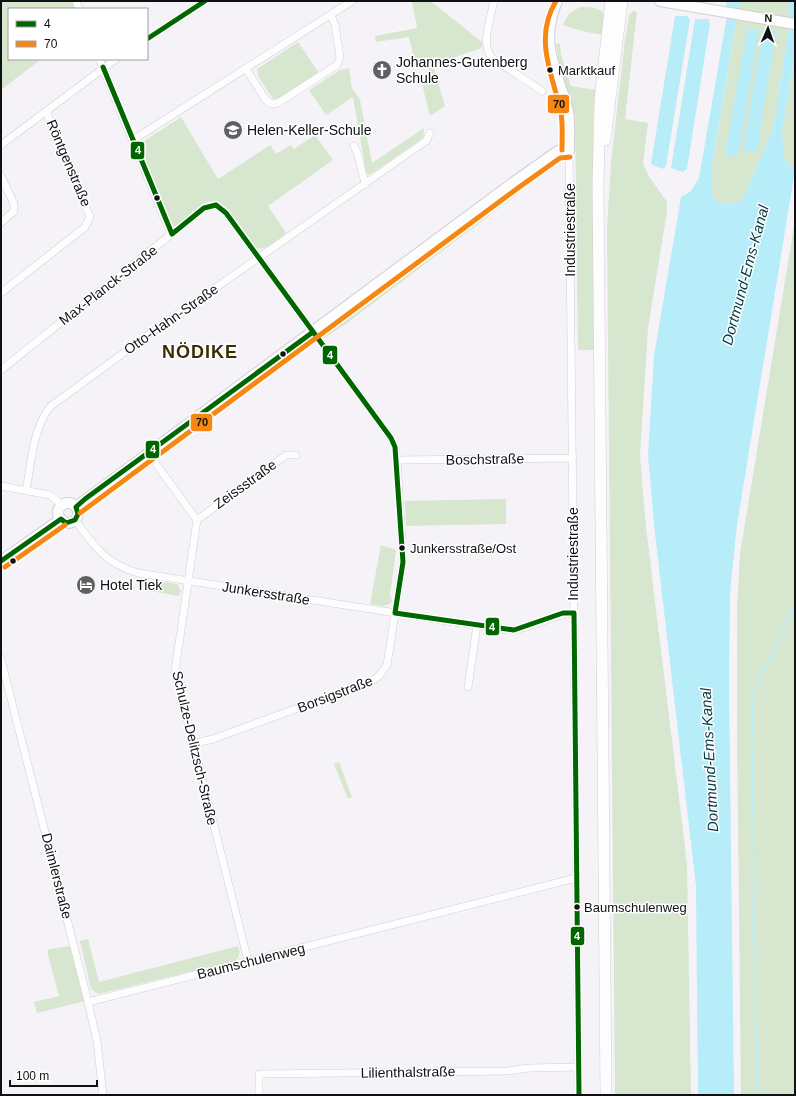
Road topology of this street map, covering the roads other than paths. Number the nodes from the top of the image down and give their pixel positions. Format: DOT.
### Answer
graph roads {
  1 [pos="205,1"];
  2 [pos="352,1"];
  3 [pos="494,1"];
  4 [pos="611,1"];
  5 [pos="622,1"];
  6 [pos="660,1"];
  7 [pos="558,3"];
  8 [pos="331,15"];
  9 [pos="791,20"];
  10 [pos="148,38"];
  11 [pos="99,60"];
  12 [pos="115,60"];
  13 [pos="103,68"];
  14 [pos="246,69"];
  15 [pos="542,91"];
  16 [pos="46,111"];
  17 [pos="430,133"];
  18 [pos="133,140"];
  19 [pos="1,145"];
  20 [pos="354,146"];
  21 [pos="569,150"];
  22 [pos="1,176"];
  23 [pos="366,184"];
  24 [pos="216,205"];
  25 [pos="598,212"];
  26 [pos="1,223"];
  27 [pos="172,234"];
  28 [pos="258,258"];
  29 [pos="1,293"];
  30 [pos="313,332"];
  31 [pos="1,370"];
  32 [pos="148,453"];
  33 [pos="296,455"];
  34 [pos="573,458"];
  35 [pos="397,460"];
  36 [pos="1,486"];
  37 [pos="26,491"];
  38 [pos="63,506"];
  39 [pos="76,507"];
  40 [pos="61,519"];
  41 [pos="75,520"];
  42 [pos="197,520"];
  43 [pos="1,562"];
  44 [pos="187,581"];
  45 [pos="574,613"];
  46 [pos="395,614"];
  47 [pos="477,625"];
  48 [pos="1,659"];
  49 [pos="468,687"];
  50 [pos="192,744"];
  51 [pos="576,878"];
  52 [pos="248,961"];
  53 [pos="88,1002"];
  54 [pos="578,1067"];
  55 [pos="103,1095"];
  56 [pos="259,1095"];
  57 [pos="579,1095"];
  58 [pos="606,1095"];
  1 -- 10 [label="street"];
  2 -- 8 [label="street"];
  3 -- 15 [label="street"];
  4 -- 25 [label="main road"];
  5 -- 25 [label="main road"];
  6 -- 9 [label="street"];
  7 -- 21 [label="street, Industriestraße"];
  8 -- 14 [label="street"];
  8 -- 14 [label="street"];
  11 -- 13 [label="street"];
  12 -- 13 [label="street"];
  13 -- 16 [label="street"];
  13 -- 18 [label="street"];
  14 -- 18 [label="street"];
  16 -- 19 [label="street"];
  16 -- 29 [label="street, Röntgenstraße"];
  17 -- 23 [label="street, Otto-Hahn-Straße"];
  18 -- 27 [label="street"];
  20 -- 23 [label="street"];
  21 -- 30 [label="street"];
  21 -- 34 [label="street, Industriestraße"];
  22 -- 26 [label="street"];
  23 -- 28 [label="street, Otto-Hahn-Straße"];
  24 -- 27 [label="street, Max-Planck-Straße"];
  24 -- 28 [label="street, Borsigstraße"];
  25 -- 58 [label="main road"];
  27 -- 31 [label="street, Max-Planck-Straße"];
  28 -- 30 [label="street, Borsigstraße"];
  28 -- 37 [label="street, Otto-Hahn-Straße"];
  30 -- 32 [label="street"];
  30 -- 35 [label="street, Borsigstraße"];
  32 -- 39 [label="street"];
  32 -- 42 [label="street"];
  33 -- 42 [label="street, Zeissstraße"];
  34 -- 35 [label="street, Boschstraße"];
  34 -- 45 [label="street, Industriestraße"];
  35 -- 46 [label="street, Borsigstraße"];
  36 -- 37 [label="street"];
  37 -- 38 [label="street"];
  38 -- 39 [label="street"];
  38 -- 40 [label="street"];
  39 -- 41 [label="street"];
  40 -- 41 [label="street"];
  40 -- 43 [label="street"];
  41 -- 44 [label="street, Junkersstraße"];
  42 -- 44 [label="street, Schulze-Delitzsch-Straße"];
  44 -- 46 [label="street, Junkersstraße"];
  44 -- 50 [label="street, Schulze-Delitzsch-Straße"];
  45 -- 47 [label="street, Junkersstraße"];
  45 -- 51 [label="street, Industriestraße"];
  46 -- 47 [label="street, Junkersstraße"];
  46 -- 50 [label="street, Borsigstraße"];
  47 -- 49 [label="street"];
  48 -- 53 [label="street, Daimlerstraße"];
  50 -- 52 [label="street, Schulze-Delitzsch-Straße"];
  51 -- 52 [label="street, Baumschulenweg"];
  51 -- 54 [label="street, Industriestraße"];
  52 -- 53 [label="street, Baumschulenweg"];
  53 -- 55 [label="street, Daimlerstraße"];
  54 -- 56 [label="street, Lilienthalstraße"];
  54 -- 57 [label="street, Industriestraße"];
}
